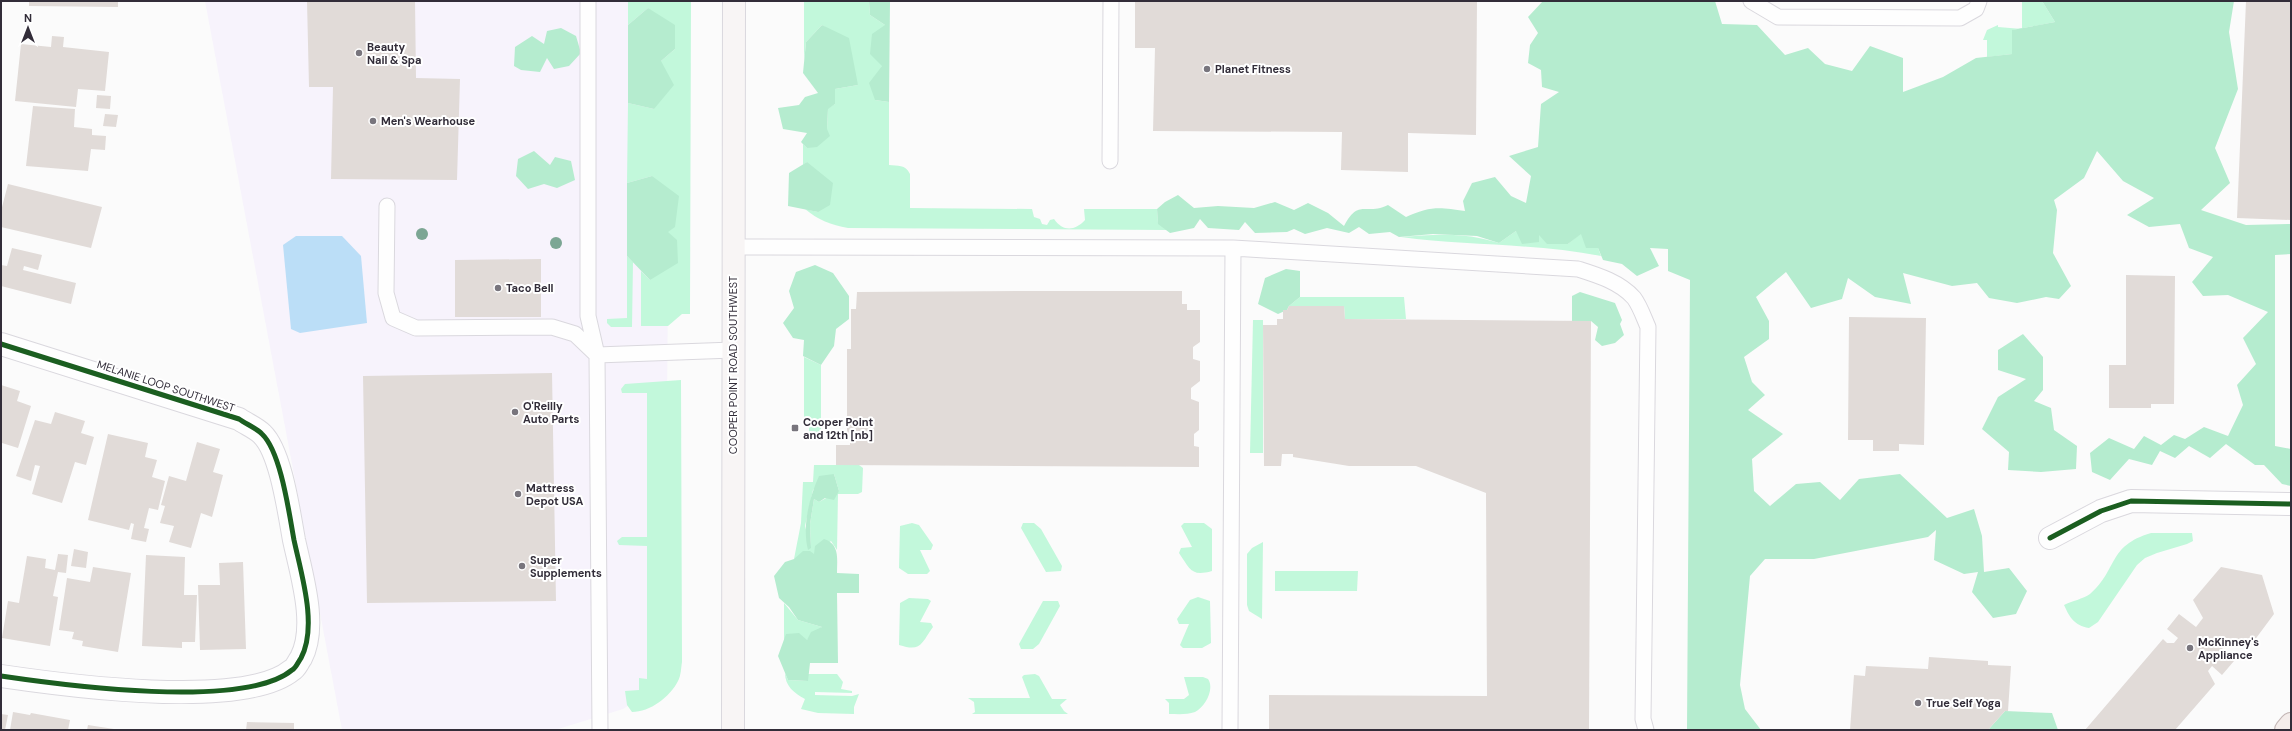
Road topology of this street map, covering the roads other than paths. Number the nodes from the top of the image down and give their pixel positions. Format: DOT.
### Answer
graph roads {
  1 [pos="588,1"];
  2 [pos="734,1"];
  3 [pos="1111,1"];
  4 [pos="1751,1"];
  5 [pos="1979,1"];
  6 [pos="1110,161"];
  7 [pos="387,206"];
  8 [pos="733,247"];
  9 [pos="1233,248"];
  10 [pos="1,344"];
  11 [pos="732,350"];
  12 [pos="598,354"];
  13 [pos="2291,504"];
  14 [pos="2050,538"];
  15 [pos="1,676"];
  16 [pos="2291,724"];
  17 [pos="600,730"];
  18 [pos="733,730"];
  19 [pos="1230,730"];
  20 [pos="1646,730"];
  21 [pos="2286,730"];
  1 -- 12 [label="lane"];
  2 -- 8 [label="main road, COOPER POINT ROAD SOUTHWEST"];
  3 -- 6 [label="lane"];
  4 -- 5 [label="lane"];
  7 -- 12 [label="lane"];
  8 -- 9 [label="lane"];
  8 -- 11 [label="main road, COOPER POINT ROAD SOUTHWEST"];
  9 -- 19 [label="lane"];
  9 -- 20 [label="lane"];
  10 -- 15 [label="street, MELANIE LOOP SOUTHWEST"];
  11 -- 12 [label="lane"];
  11 -- 18 [label="main road, COOPER POINT ROAD SOUTHWEST"];
  12 -- 17 [label="lane"];
  13 -- 14 [label="street"];
  16 -- 21 [label="main road"];
}
